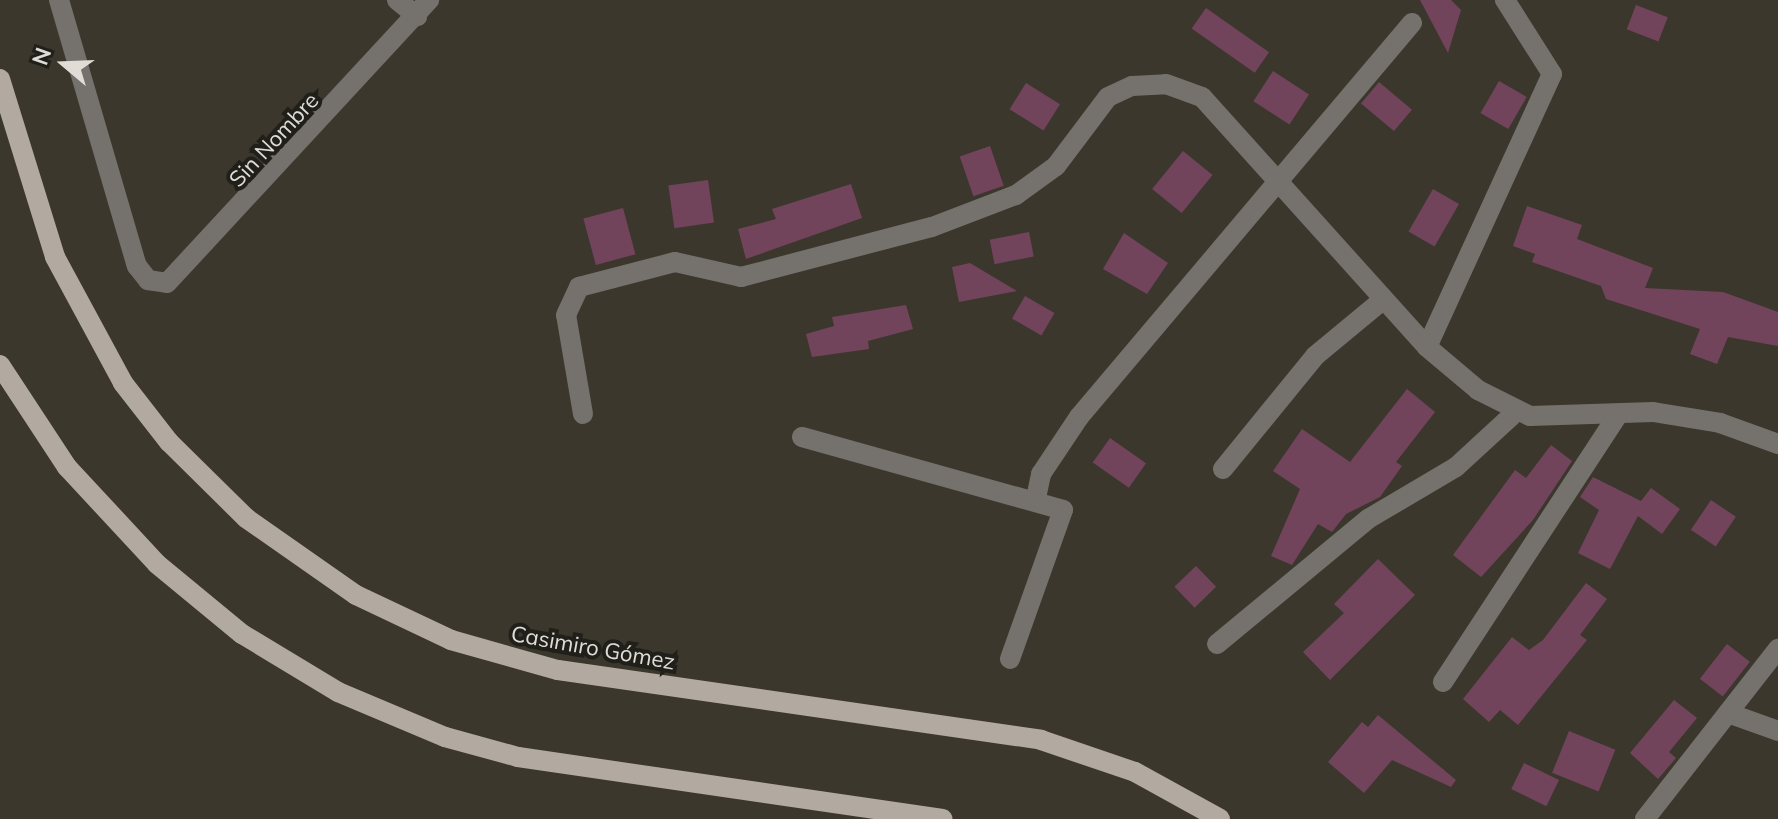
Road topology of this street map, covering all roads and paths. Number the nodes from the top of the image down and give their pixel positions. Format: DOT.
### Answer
graph roads {
  1 [pos="397,0"];
  2 [pos="1505,0"];
  3 [pos="63,3"];
  4 [pos="423,8"];
  5 [pos="1412,23"];
  6 [pos="0,79"];
  7 [pos="1282,182"];
  8 [pos="1384,299"];
  9 [pos="1427,347"];
  10 [pos="0,365"];
  11 [pos="1518,410"];
  12 [pos="583,414"];
  13 [pos="1617,416"];
  14 [pos="802,437"];
  15 [pos="1778,444"];
  16 [pos="1223,469"];
  17 [pos="1036,498"];
  18 [pos="1217,644"];
  19 [pos="1778,649"];
  20 [pos="1010,659"];
  21 [pos="1443,682"];
  22 [pos="1728,713"];
  23 [pos="1778,731"];
  24 [pos="942,819"];
  25 [pos="1220,819"];
  26 [pos="1645,819"];
  1 -- 4 [label="street, Sin Nombre"];
  2 -- 9 [label="street"];
  3 -- 4 [label="street, Sin Nombre"];
  5 -- 7 [label="street"];
  6 -- 25 [label="main road, Casimiro Gómez"];
  7 -- 8 [label="street"];
  7 -- 12 [label="street"];
  7 -- 17 [label="street"];
  8 -- 9 [label="street"];
  8 -- 16 [label="street"];
  9 -- 11 [label="street"];
  10 -- 24 [label="main road"];
  11 -- 13 [label="street"];
  11 -- 18 [label="street"];
  13 -- 15 [label="street"];
  13 -- 21 [label="street"];
  14 -- 17 [label="street"];
  17 -- 20 [label="street"];
  19 -- 22 [label="street"];
  22 -- 23 [label="street"];
  22 -- 26 [label="street"];
}
